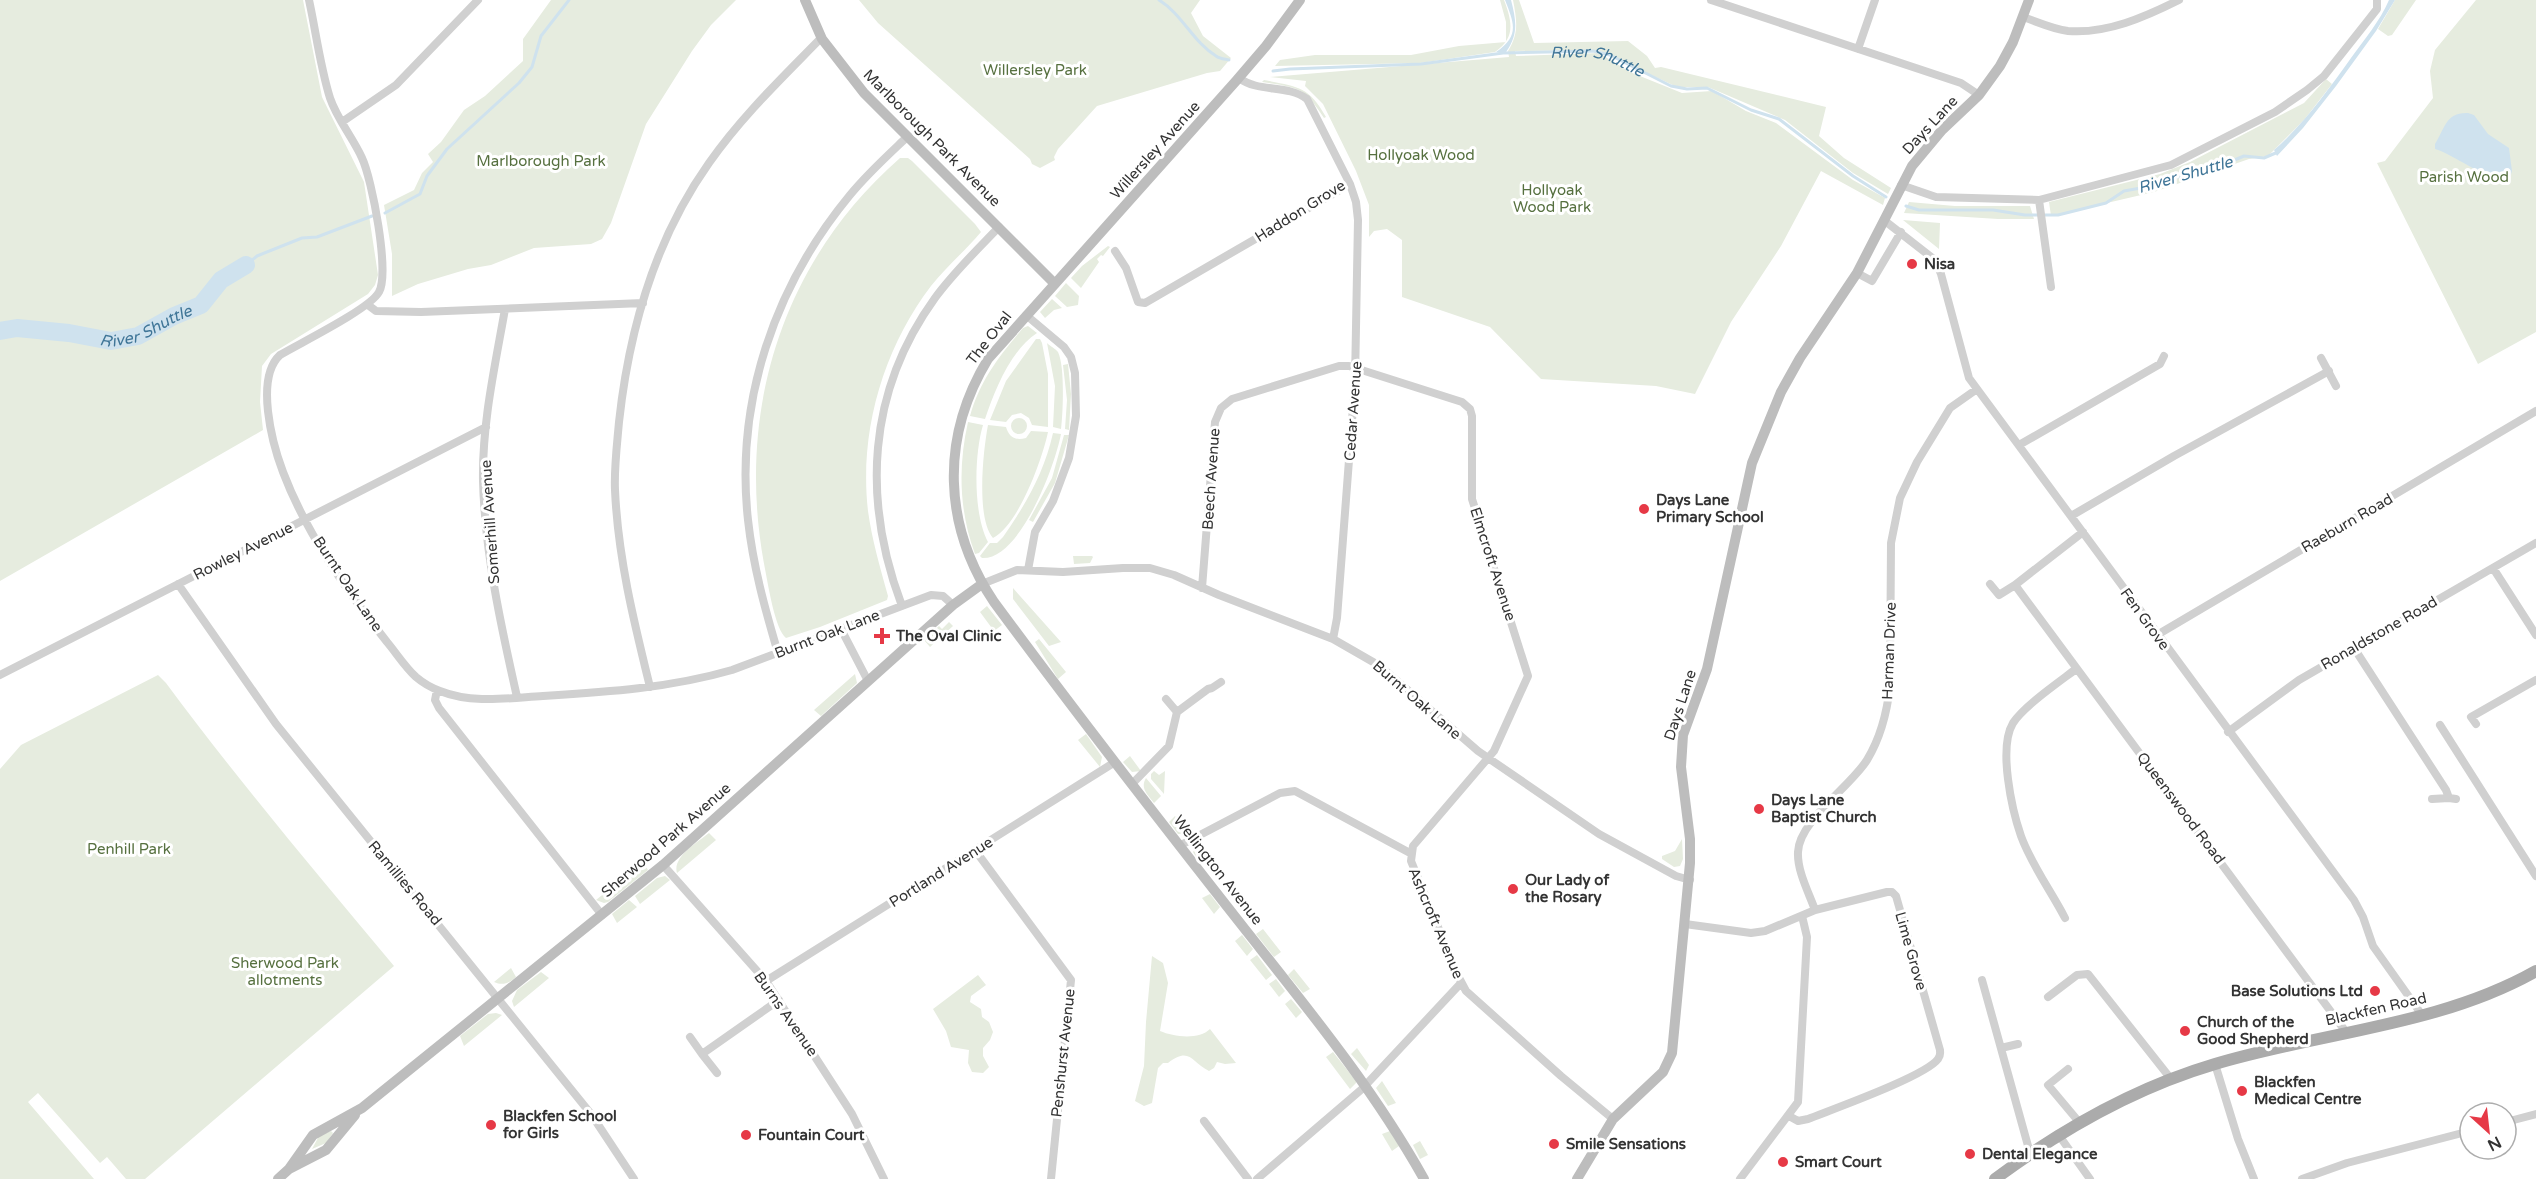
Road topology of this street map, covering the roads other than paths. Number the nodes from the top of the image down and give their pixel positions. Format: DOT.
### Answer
graph roads {
  1 [pos="309,0"];
  2 [pos="478,0"];
  3 [pos="805,0"];
  4 [pos="1300,0"];
  5 [pos="1875,0"];
  6 [pos="2029,0"];
  7 [pos="2179,0"];
  8 [pos="2377,0"];
  9 [pos="1715,1"];
  10 [pos="2023,17"];
  11 [pos="821,38"];
  12 [pos="1858,49"];
  13 [pos="1239,78"];
  14 [pos="1979,95"];
  15 [pos="342,122"];
  16 [pos="907,137"];
  17 [pos="1350,184"];
  18 [pos="1902,185"];
  19 [pos="2039,200"];
  20 [pos="1885,221"];
  21 [pos="999,227"];
  22 [pos="1901,232"];
  23 [pos="1115,251"];
  24 [pos="1857,273"];
  25 [pos="1055,284"];
  26 [pos="2051,287"];
  27 [pos="642,303"];
  28 [pos="368,304"];
  29 [pos="505,309"];
  30 [pos="1026,315"];
  31 [pos="2164,357"];
  32 [pos="2321,358"];
  33 [pos="1356,369"];
  34 [pos="2329,371"];
  35 [pos="2336,386"];
  36 [pos="1977,389"];
  37 [pos="2536,411"];
  38 [pos="486,426"];
  39 [pos="2019,445"];
  40 [pos="2071,516"];
  41 [pos="305,519"];
  42 [pos="2083,532"];
  43 [pos="2536,543"];
  44 [pos="2493,568"];
  45 [pos="1028,570"];
  46 [pos="178,584"];
  47 [pos="982,584"];
  48 [pos="1990,584"];
  49 [pos="2015,585"];
  50 [pos="1202,588"];
  51 [pos="953,605"];
  52 [pos="902,606"];
  53 [pos="841,629"];
  54 [pos="2157,635"];
  55 [pos="2536,635"];
  56 [pos="1333,639"];
  57 [pos="2354,648"];
  58 [pos="778,653"];
  59 [pos="2076,669"];
  60 [pos="0,675"];
  61 [pos="2536,680"];
  62 [pos="868,681"];
  63 [pos="1221,682"];
  64 [pos="650,687"];
  65 [pos="437,690"];
  66 [pos="517,697"];
  67 [pos="1166,699"];
  68 [pos="1177,712"];
  69 [pos="2476,724"];
  70 [pos="2440,725"];
  71 [pos="2229,732"];
  72 [pos="1488,758"];
  73 [pos="1115,762"];
  74 [pos="1132,784"];
  75 [pos="2432,799"];
  76 [pos="1179,846"];
  77 [pos="975,850"];
  78 [pos="1410,853"];
  79 [pos="663,865"];
  80 [pos="2536,876"];
  81 [pos="1690,880"];
  82 [pos="1815,910"];
  83 [pos="602,915"];
  84 [pos="1802,916"];
  85 [pos="2065,918"];
  86 [pos="1684,924"];
  87 [pos="2536,971"];
  88 [pos="1982,980"];
  89 [pos="766,981"];
  90 [pos="1461,983"];
  91 [pos="2048,997"];
  92 [pos="499,999"];
  93 [pos="779,1000"];
  94 [pos="2422,1015"];
  95 [pos="2346,1032"];
  96 [pos="690,1037"];
  97 [pos="2018,1044"];
  98 [pos="2001,1048"];
  99 [pos="702,1054"];
  100 [pos="2215,1064"];
  101 [pos="2068,1069"];
  102 [pos="717,1073"];
  103 [pos="2170,1079"];
  104 [pos="1366,1084"];
  105 [pos="362,1108"];
  106 [pos="2536,1114"];
  107 [pos="1789,1116"];
  108 [pos="1613,1119"];
  109 [pos="2518,1119"];
  110 [pos="1204,1121"];
  111 [pos="2079,1122"];
  112 [pos="2058,1134"];
  113 [pos="2458,1134"];
  114 [pos="2030,1153"];
  115 [pos="289,1169"];
  116 [pos="278,1179"];
  117 [pos="634,1179"];
  118 [pos="884,1179"];
  119 [pos="1051,1179"];
  120 [pos="1248,1179"];
  121 [pos="1257,1179"];
  122 [pos="1424,1179"];
  123 [pos="1577,1179"];
  124 [pos="1740,1179"];
  125 [pos="1995,1179"];
  126 [pos="2090,1179"];
  127 [pos="2254,1179"];
  128 [pos="2302,1179"];
  1 -- 15 [label="street"];
  2 -- 15 [label="street"];
  3 -- 11 [label="street, Marlborough Park Avenue"];
  4 -- 13 [label="street, Willersley Avenue"];
  5 -- 12 [label="street"];
  6 -- 10 [label="street, Days Lane"];
  7 -- 10 [label="street"];
  8 -- 19 [label="street"];
  9 -- 12 [label="street"];
  10 -- 14 [label="street, Days Lane"];
  11 -- 16 [label="street, Marlborough Park Avenue"];
  11 -- 27 [label="street"];
  12 -- 14 [label="street"];
  13 -- 17 [label="street, Haddon Grove"];
  13 -- 25 [label="street, Willersley Avenue"];
  14 -- 18 [label="street, Days Lane"];
  15 -- 28 [label="street"];
  16 -- 21 [label="street, Marlborough Park Avenue"];
  16 -- 58 [label="street"];
  17 -- 23 [label="street, Haddon Grove"];
  17 -- 33 [label="street, Cedar Avenue"];
  18 -- 19 [label="street"];
  18 -- 20 [label="street, Days Lane"];
  19 -- 26 [label="street"];
  20 -- 22 [label="street, Fen Grove"];
  20 -- 24 [label="street, Days Lane"];
  21 -- 25 [label="street, Marlborough Park Avenue"];
  21 -- 52 [label="street"];
  22 -- 24 [label="street"];
  22 -- 36 [label="street, Fen Grove"];
  24 -- 81 [label="street, Days Lane"];
  25 -- 30 [label="street, Willersley Avenue"];
  27 -- 29 [label="street"];
  27 -- 64 [label="street"];
  28 -- 29 [label="street"];
  28 -- 41 [label="street, Burnt Oak Lane"];
  29 -- 38 [label="street, Somerhill Avenue"];
  30 -- 45 [label="street, The Oval"];
  30 -- 47 [label="street, The Oval"];
  31 -- 39 [label="street"];
  32 -- 34 [label="street"];
  33 -- 50 [label="street, Beech Avenue"];
  33 -- 56 [label="street, Cedar Avenue"];
  33 -- 72 [label="street, Elmcroft Avenue"];
  34 -- 35 [label="street"];
  34 -- 40 [label="street"];
  36 -- 39 [label="street, Fen Grove"];
  36 -- 82 [label="street, Harman Drive"];
  37 -- 54 [label="street, Raeburn Road"];
  38 -- 41 [label="street, Rowley Avenue"];
  38 -- 66 [label="street, Somerhill Avenue"];
  39 -- 40 [label="street, Fen Grove"];
  40 -- 42 [label="street, Fen Grove"];
  41 -- 46 [label="street, Rowley Avenue"];
  41 -- 65 [label="street, Burnt Oak Lane"];
  42 -- 49 [label="street"];
  42 -- 54 [label="street, Fen Grove"];
  43 -- 44 [label="street, Ronaldstone Road"];
  44 -- 55 [label="street"];
  44 -- 57 [label="street, Ronaldstone Road"];
  45 -- 47 [label="street, Burnt Oak Lane"];
  45 -- 50 [label="street, Burnt Oak Lane"];
  46 -- 60 [label="street, Rowley Avenue"];
  46 -- 92 [label="street, Ramillies Road"];
  47 -- 51 [label="street, Sherwood Park Avenue"];
  47 -- 73 [label="street, Wellington Avenue"];
  48 -- 49 [label="street"];
  49 -- 59 [label="street, Queenswood Road"];
  50 -- 56 [label="street, Burnt Oak Lane"];
  51 -- 52 [label="street, Burnt Oak Lane"];
  51 -- 62 [label="street, Sherwood Park Avenue"];
  52 -- 53 [label="street, Burnt Oak Lane"];
  53 -- 58 [label="street, Burnt Oak Lane"];
  53 -- 62 [label="street"];
  54 -- 71 [label="street, Fen Grove"];
  56 -- 72 [label="street, Burnt Oak Lane"];
  57 -- 71 [label="street, Ronaldstone Road"];
  57 -- 75 [label="street"];
  58 -- 64 [label="street, Burnt Oak Lane"];
  59 -- 85 [label="street"];
  59 -- 95 [label="street, Queenswood Road"];
  61 -- 69 [label="street"];
  62 -- 79 [label="street, Sherwood Park Avenue"];
  63 -- 68 [label="street"];
  64 -- 66 [label="street, Burnt Oak Lane"];
  65 -- 66 [label="street, Burnt Oak Lane"];
  65 -- 83 [label="street"];
  67 -- 68 [label="street"];
  68 -- 74 [label="street"];
  70 -- 80 [label="street"];
  71 -- 94 [label="street, Fen Grove"];
  72 -- 78 [label="street, Ashcroft Avenue"];
  72 -- 81 [label="street, Burnt Oak Lane"];
  73 -- 74 [label="street, Wellington Avenue"];
  73 -- 77 [label="street, Portland Avenue"];
  74 -- 76 [label="street, Wellington Avenue"];
  76 -- 78 [label="street"];
  76 -- 104 [label="street, Wellington Avenue"];
  77 -- 89 [label="street, Portland Avenue"];
  77 -- 119 [label="street, Penshurst Avenue"];
  78 -- 90 [label="street, Ashcroft Avenue"];
  79 -- 83 [label="street, Sherwood Park Avenue"];
  79 -- 89 [label="street, Burns Avenue"];
  81 -- 86 [label="street, Days Lane"];
  82 -- 84 [label="street, Lime Grove"];
  82 -- 107 [label="street, Lime Grove"];
  83 -- 92 [label="street, Sherwood Park Avenue"];
  84 -- 86 [label="street, Lime Grove"];
  84 -- 107 [label="street"];
  86 -- 108 [label="street, Days Lane"];
  87 -- 94 [label="main road, Blackfen Road"];
  88 -- 98 [label="street"];
  89 -- 93 [label="street, Burns Avenue"];
  90 -- 104 [label="street"];
  90 -- 108 [label="street, Ashcroft Avenue"];
  91 -- 103 [label="street"];
  92 -- 105 [label="street, Sherwood Park Avenue"];
  92 -- 117 [label="street, Ramillies Road"];
  93 -- 99 [label="street"];
  93 -- 118 [label="street, Burns Avenue"];
  94 -- 95 [label="main road, Blackfen Road"];
  95 -- 100 [label="main road, Blackfen Road"];
  96 -- 99 [label="street"];
  97 -- 98 [label="street"];
  98 -- 114 [label="street"];
  99 -- 102 [label="street"];
  100 -- 103 [label="main road, Blackfen Road"];
  100 -- 127 [label="street"];
  101 -- 111 [label="street"];
  103 -- 111 [label="main road, Blackfen Road"];
  104 -- 121 [label="street"];
  104 -- 122 [label="street, Wellington Avenue"];
  105 -- 115 [label="street"];
  105 -- 115 [label="street"];
  106 -- 109 [label="street"];
  107 -- 124 [label="street"];
  108 -- 123 [label="street, Days Lane"];
  110 -- 120 [label="street"];
  111 -- 112 [label="main road, Blackfen Road"];
  112 -- 114 [label="main road, Blackfen Road"];
  112 -- 126 [label="street"];
  113 -- 128 [label="street"];
  114 -- 125 [label="main road, Blackfen Road"];
  115 -- 116 [label="street"];
}
